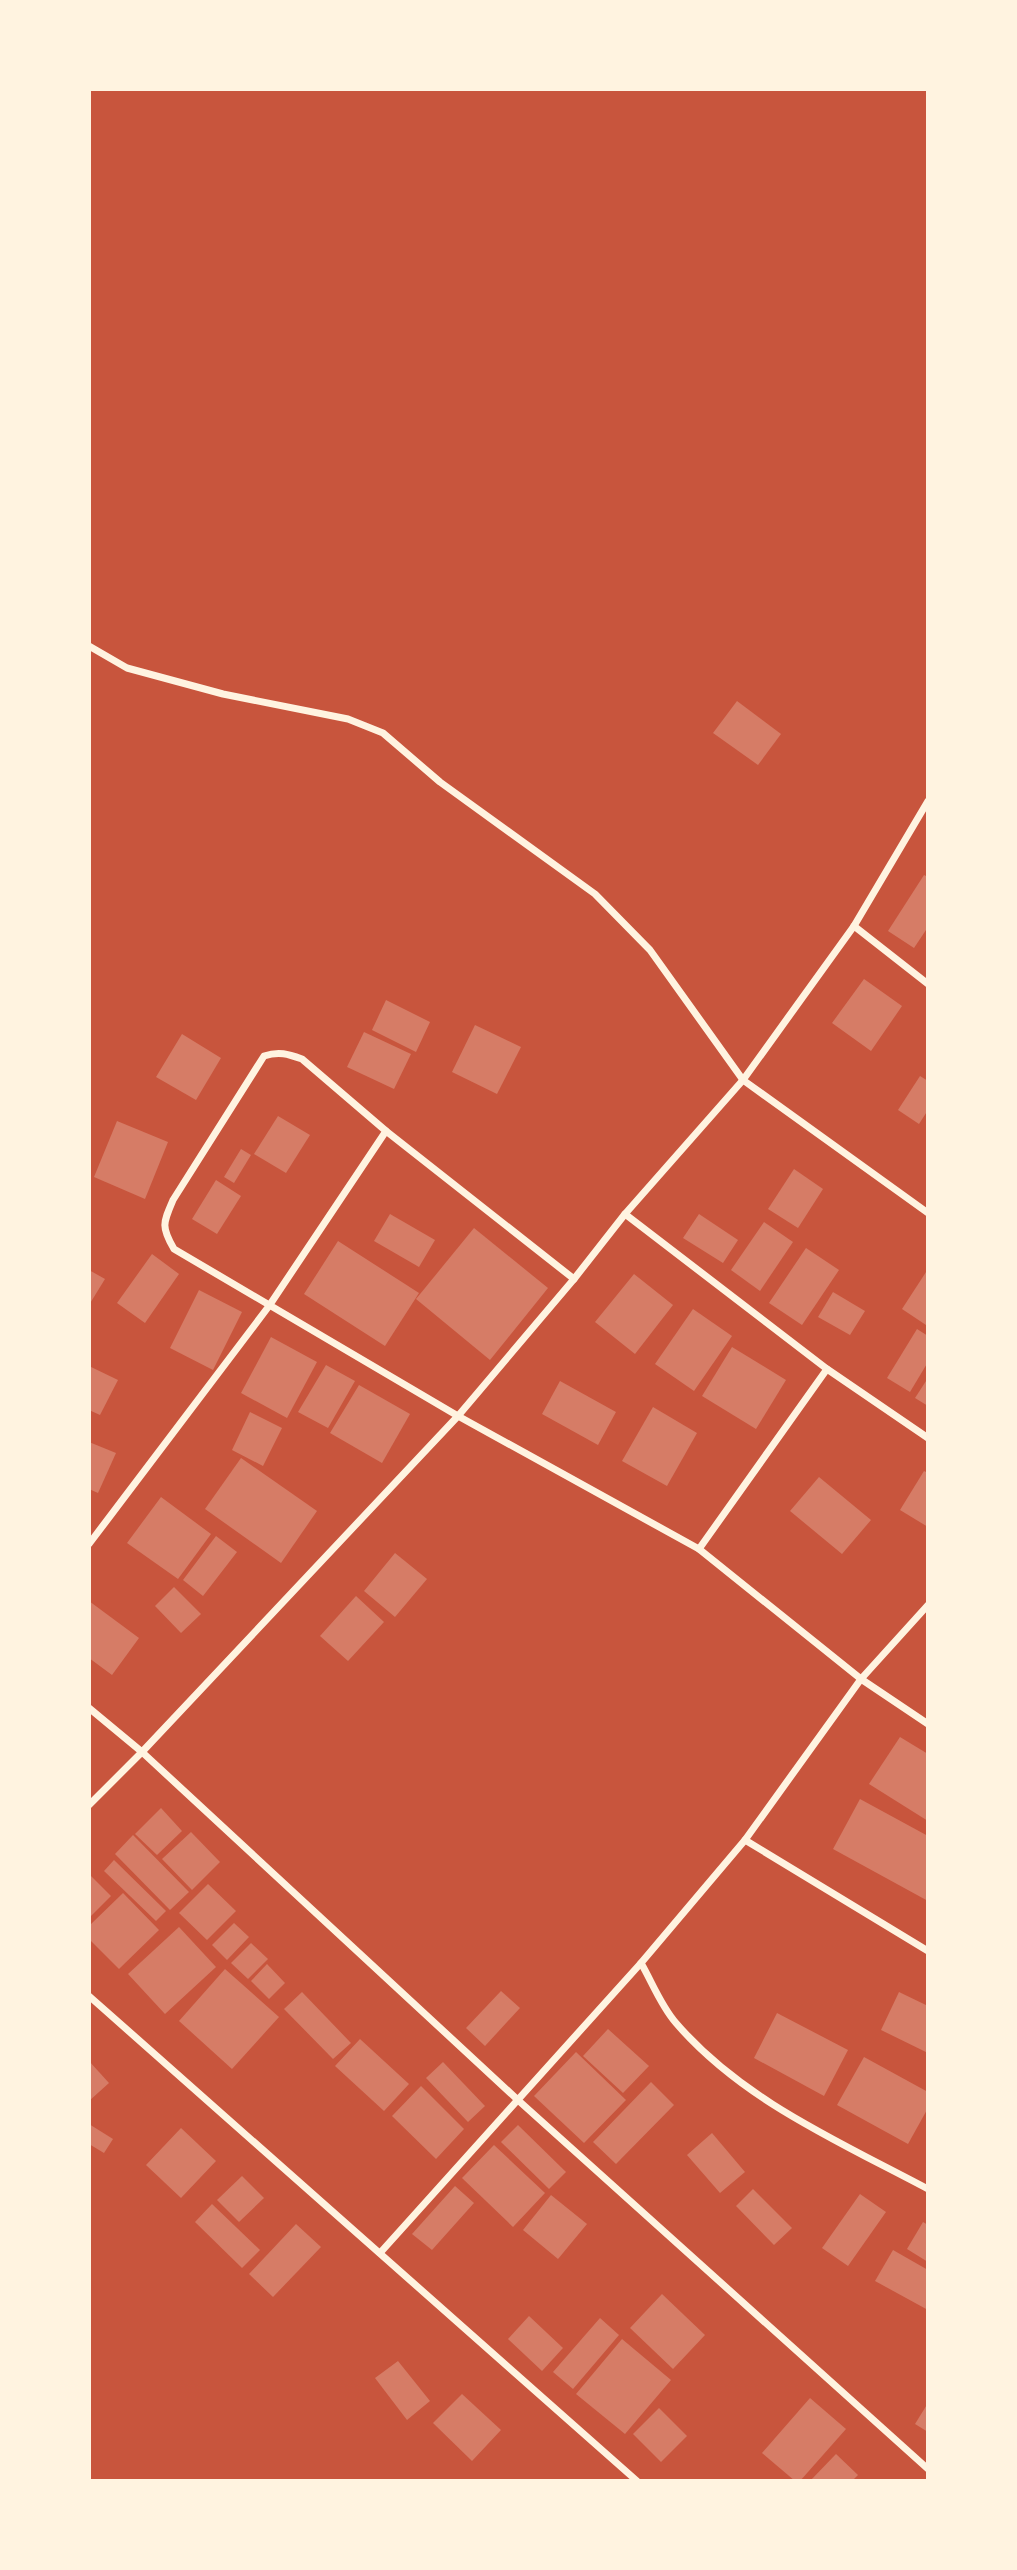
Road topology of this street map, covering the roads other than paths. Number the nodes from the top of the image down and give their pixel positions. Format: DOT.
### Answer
graph roads {
  1 [pos="89,646"];
  2 [pos="928,801"];
  3 [pos="854,926"];
  4 [pos="928,984"];
  5 [pos="743,1080"];
  6 [pos="386,1131"];
  7 [pos="928,1213"];
  8 [pos="625,1214"];
  9 [pos="573,1279"];
  10 [pos="269,1306"];
  11 [pos="827,1369"];
  12 [pos="458,1416"];
  13 [pos="928,1438"];
  14 [pos="89,1544"];
  15 [pos="699,1549"];
  16 [pos="928,1605"];
  17 [pos="861,1679"];
  18 [pos="89,1708"];
  19 [pos="928,1724"];
  20 [pos="142,1752"];
  21 [pos="89,1805"];
  22 [pos="745,1840"];
  23 [pos="928,1951"];
  24 [pos="641,1963"];
  25 [pos="89,1996"];
  26 [pos="519,2101"];
  27 [pos="928,2189"];
  28 [pos="380,2253"];
  29 [pos="928,2469"];
  30 [pos="637,2481"];
  1 -- 5 [label="street"];
  2 -- 3 [label="street"];
  3 -- 4 [label="street"];
  3 -- 5 [label="street"];
  5 -- 7 [label="street"];
  5 -- 8 [label="street"];
  6 -- 9 [label="street"];
  6 -- 10 [label="street"];
  6 -- 10 [label="street"];
  8 -- 9 [label="street"];
  8 -- 11 [label="street"];
  9 -- 12 [label="street"];
  10 -- 12 [label="street"];
  10 -- 14 [label="street"];
  11 -- 13 [label="street"];
  11 -- 15 [label="street"];
  12 -- 15 [label="street"];
  12 -- 20 [label="street"];
  15 -- 17 [label="street"];
  16 -- 17 [label="street"];
  17 -- 19 [label="street"];
  17 -- 22 [label="street"];
  18 -- 20 [label="street"];
  20 -- 21 [label="street"];
  20 -- 26 [label="street"];
  22 -- 23 [label="street"];
  22 -- 24 [label="street"];
  24 -- 26 [label="street"];
  24 -- 27 [label="street"];
  25 -- 28 [label="street"];
  26 -- 28 [label="street"];
  26 -- 29 [label="street"];
  28 -- 30 [label="street"];
}
